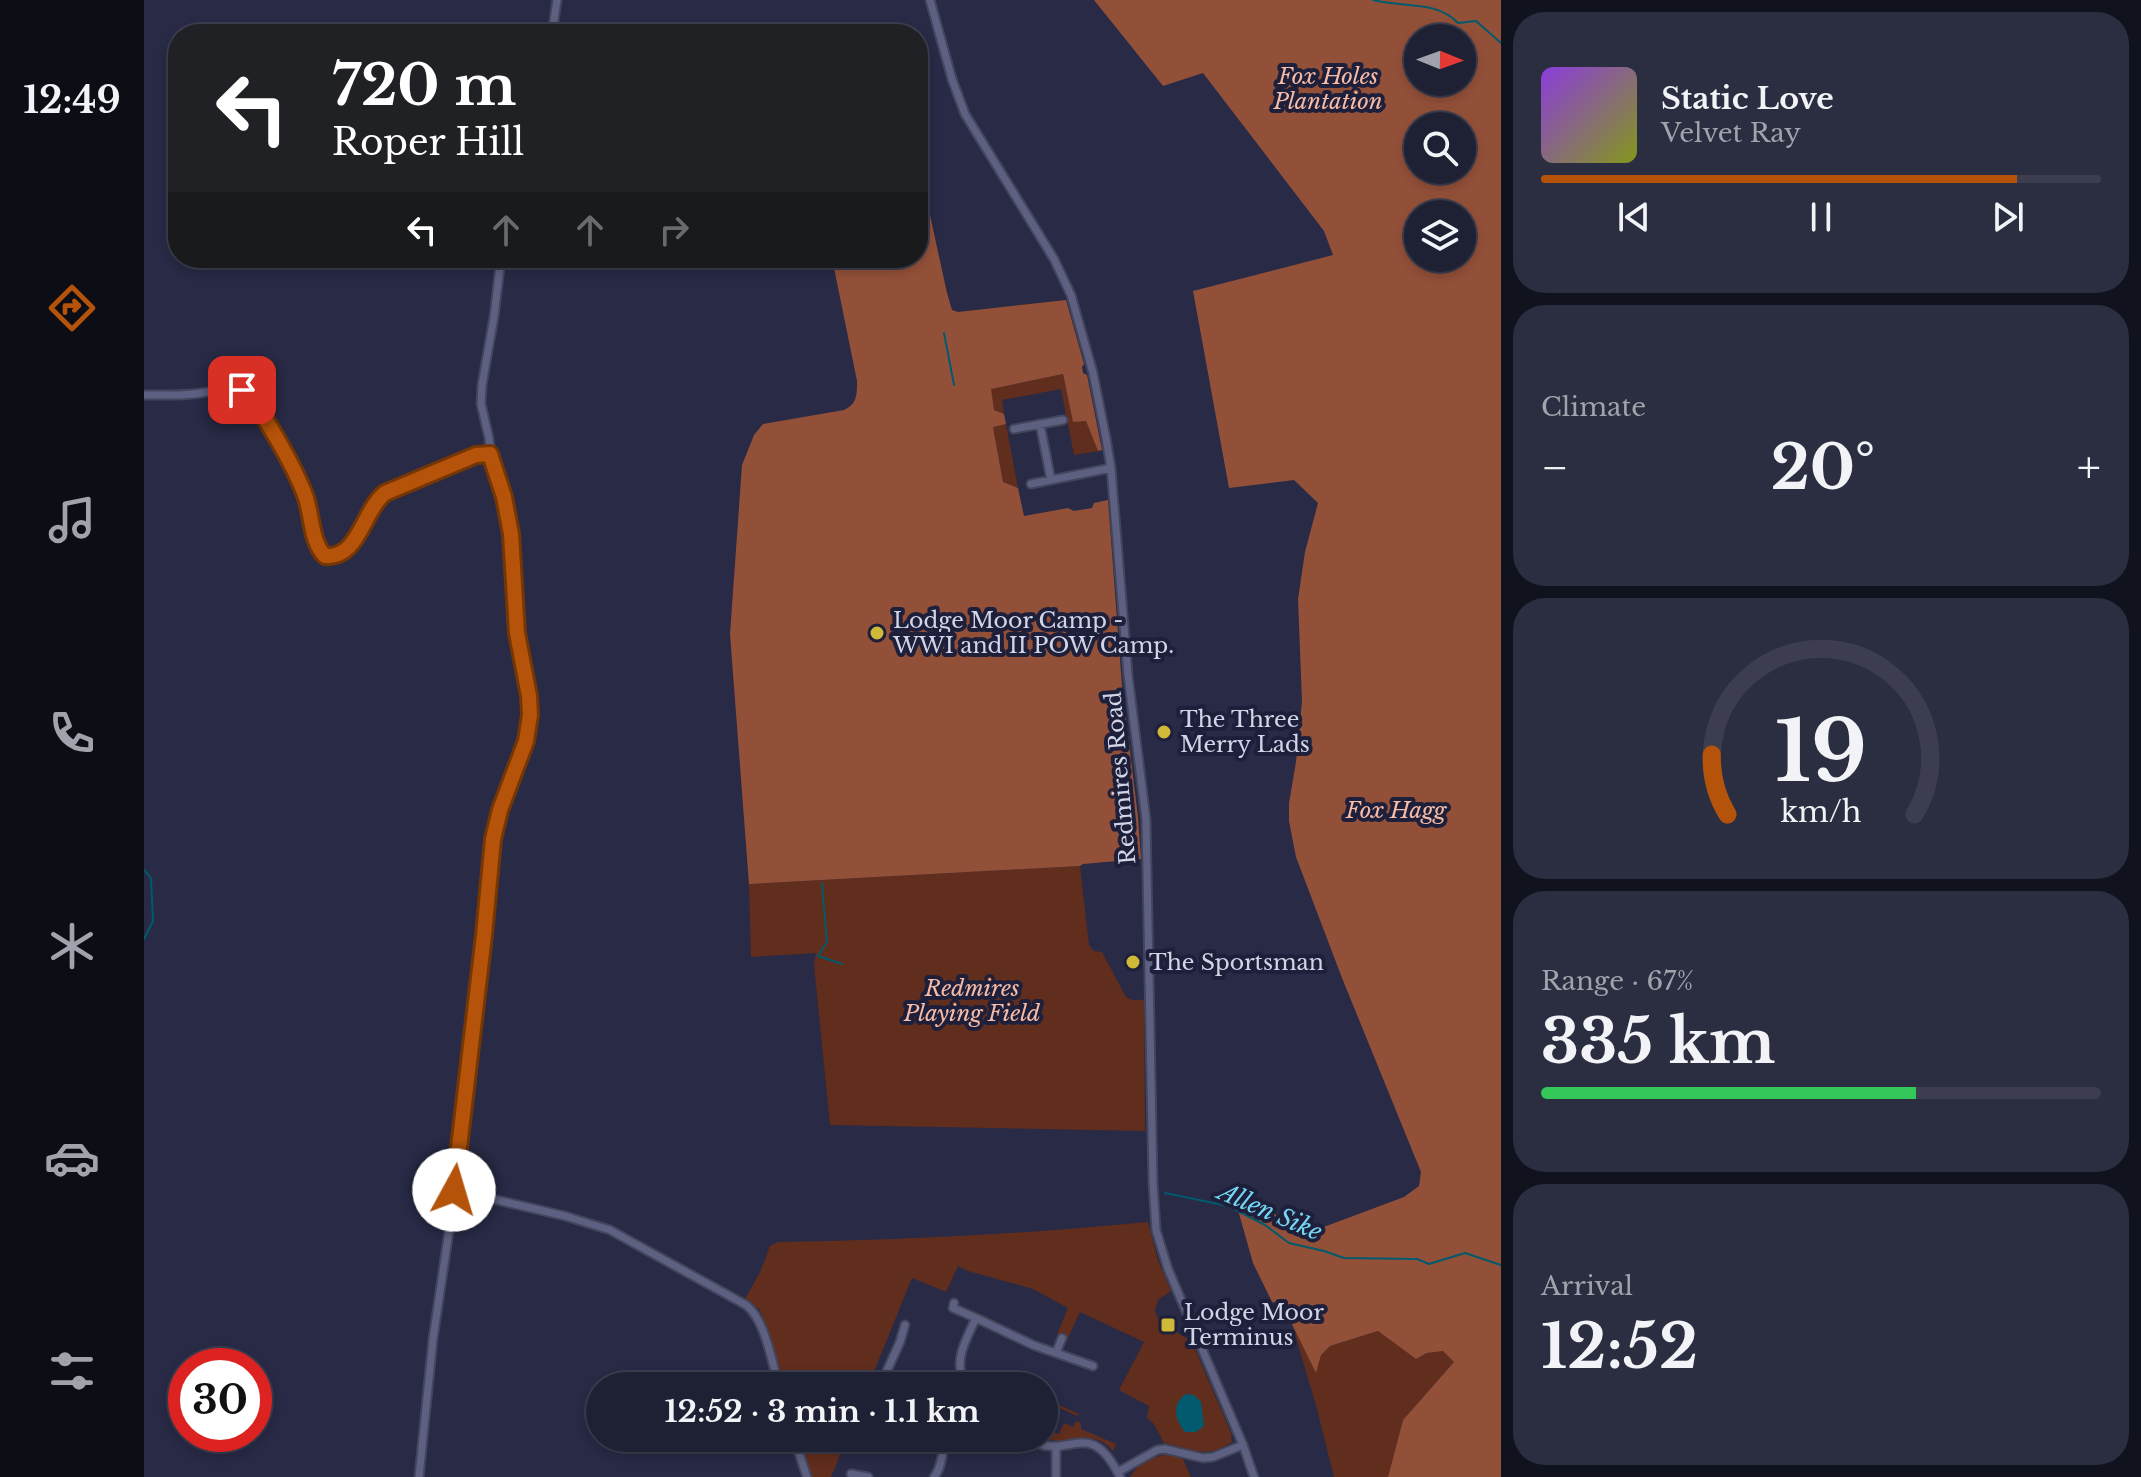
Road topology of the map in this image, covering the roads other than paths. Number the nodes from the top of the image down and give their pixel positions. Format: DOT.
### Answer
graph roads {
  1 [pos="557,0"];
  2 [pos="930,0"];
  3 [pos="553,24"];
  4 [pos="500,268"];
  5 [pos="144,395"];
  6 [pos="1063,420"];
  7 [pos="1040,424"];
  8 [pos="1014,429"];
  9 [pos="490,454"];
  10 [pos="1111,468"];
  11 [pos="1051,480"];
  12 [pos="1031,484"];
  13 [pos="454,1190"];
  14 [pos="954,1306"];
  15 [pos="976,1318"];
  16 [pos="905,1325"];
  17 [pos="1062,1338"];
  18 [pos="1056,1353"];
  19 [pos="1093,1366"];
  20 [pos="775,1372"];
  21 [pos="886,1372"];
  22 [pos="960,1372"];
  23 [pos="1243,1445"];
  24 [pos="1058,1447"];
  25 [pos="799,1452"];
  26 [pos="942,1452"];
  27 [pos="1056,1452"];
  28 [pos="851,1474"];
  29 [pos="1119,1474"];
  30 [pos="938,1476"];
  31 [pos="419,1477"];
  32 [pos="807,1477"];
  33 [pos="868,1477"];
  34 [pos="1056,1477"];
  35 [pos="1254,1477"];
  1 -- 3 [label="street"];
  2 -- 10 [label="street, Redmires Road"];
  4 -- 9 [label="street"];
  5 -- 9 [label="street"];
  6 -- 7 [label="street"];
  7 -- 8 [label="street"];
  7 -- 11 [label="street"];
  9 -- 13 [label="street"];
  10 -- 11 [label="street"];
  10 -- 23 [label="street, Redmires Road"];
  11 -- 12 [label="street"];
  13 -- 20 [label="street"];
  13 -- 31 [label="street"];
  14 -- 15 [label="street"];
  15 -- 18 [label="street"];
  15 -- 22 [label="street"];
  16 -- 21 [label="street"];
  17 -- 18 [label="street"];
  18 -- 19 [label="street"];
  23 -- 29 [label="street"];
  23 -- 35 [label="street, Redmires Road"];
  24 -- 29 [label="street"];
  25 -- 32 [label="street"];
  26 -- 30 [label="street"];
  27 -- 34 [label="street"];
  28 -- 33 [label="street"];
}
